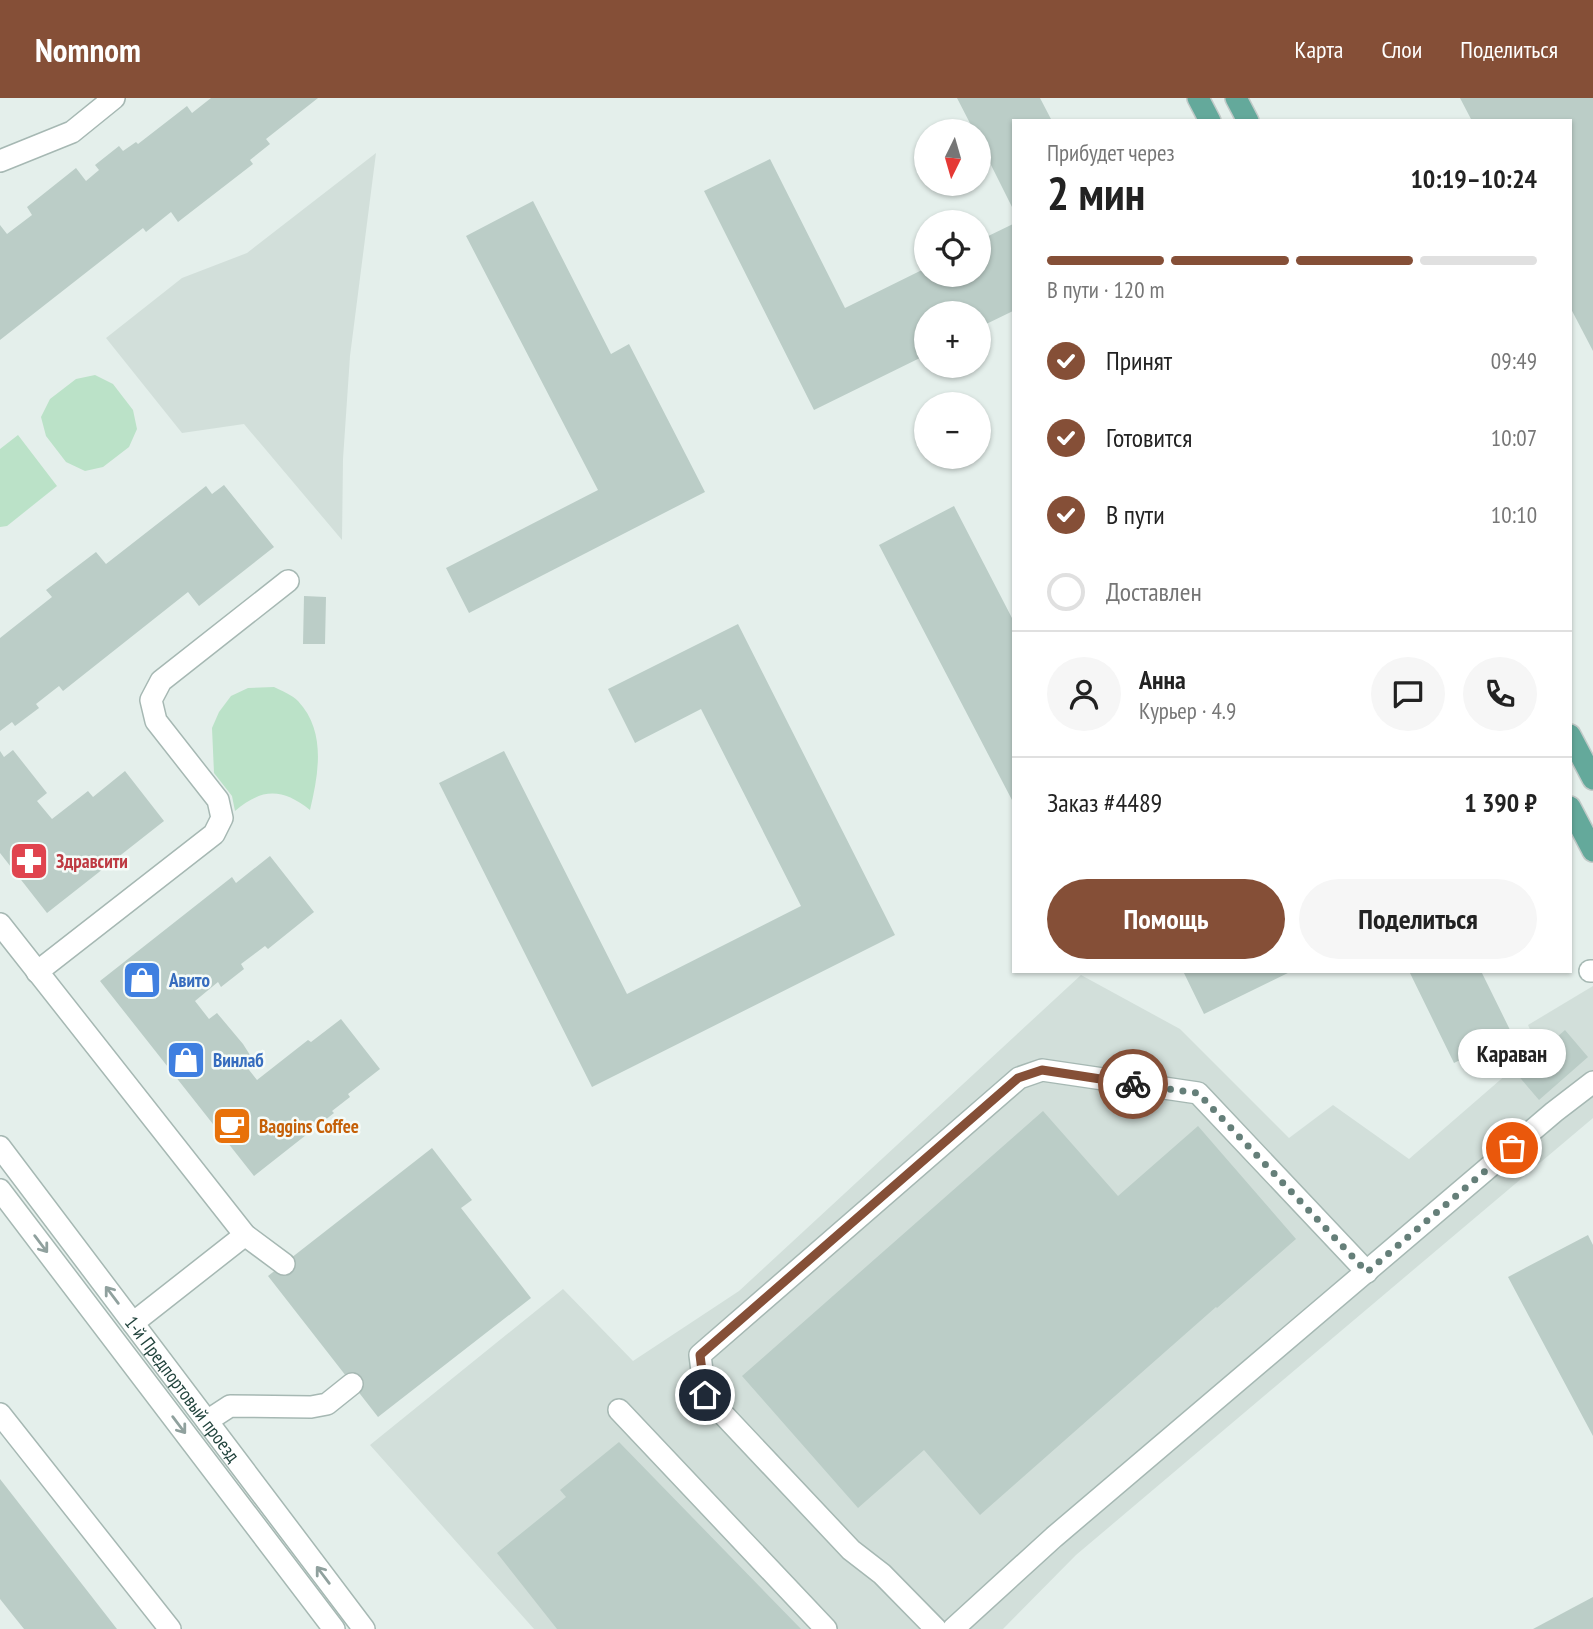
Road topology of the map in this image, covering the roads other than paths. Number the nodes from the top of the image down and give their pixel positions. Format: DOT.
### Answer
graph roads {
  1 [pos="114,98"];
  2 [pos="1198,98"];
  3 [pos="1236,98"];
  4 [pos="1209,119"];
  5 [pos="1247,119"];
  6 [pos="0,160"];
  7 [pos="288,581"];
  8 [pos="1572,739"];
  9 [pos="1593,779"];
  10 [pos="1572,811"];
  11 [pos="1593,851"];
  12 [pos="0,924"];
  13 [pos="37,972"];
  14 [pos="1593,1082"];
  15 [pos="0,1147"];
  16 [pos="0,1190"];
  17 [pos="245,1235"];
  18 [pos="284,1264"];
  19 [pos="1367,1272"];
  20 [pos="133,1323"];
  21 [pos="352,1384"];
  22 [pos="620,1410"];
  23 [pos="0,1414"];
  24 [pos="207,1421"];
  25 [pos="170,1629"];
  26 [pos="334,1629"];
  27 [pos="364,1629"];
  28 [pos="826,1629"];
  29 [pos="936,1629"];
  30 [pos="953,1629"];
  1 -- 6 [label="street"];
  2 -- 4 [label="main road"];
  3 -- 5 [label="main road"];
  7 -- 13 [label="street"];
  8 -- 9 [label="main road"];
  10 -- 11 [label="main road"];
  12 -- 13 [label="street"];
  13 -- 17 [label="street"];
  14 -- 19 [label="street"];
  20 -- 15 [label="street, 1-й Предпортовый проезд, one-way"];
  16 -- 26 [label="street, 1-й Предпортовый проезд, one-way"];
  17 -- 18 [label="street"];
  17 -- 20 [label="street"];
  19 -- 29 [label="street"];
  19 -- 30 [label="street"];
  20 -- 24 [label="street, 1-й Предпортовый проезд"];
  21 -- 24 [label="street"];
  22 -- 28 [label="street"];
  23 -- 25 [label="street"];
  27 -- 24 [label="street, 1-й Предпортовый проезд, one-way"];
}
